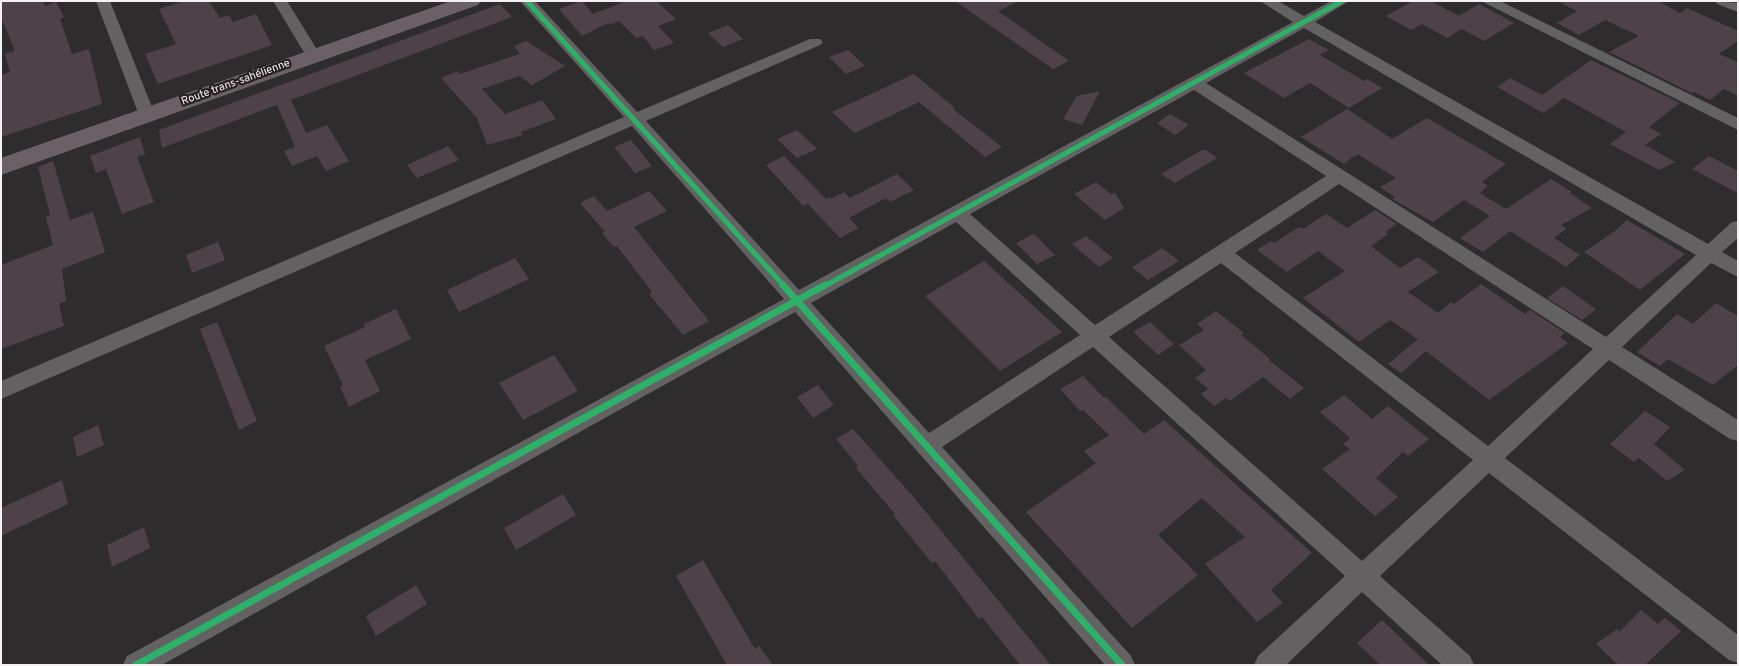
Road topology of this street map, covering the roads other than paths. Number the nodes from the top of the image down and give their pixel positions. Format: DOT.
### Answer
graph roads {
  1 [pos="103,1"];
  2 [pos="280,1"];
  3 [pos="445,1"];
  4 [pos="471,1"];
  5 [pos="527,1"];
  6 [pos="1267,1"];
  7 [pos="1342,1"];
  8 [pos="1488,1"];
  9 [pos="1722,1"];
  10 [pos="1738,8"];
  11 [pos="1304,22"];
  12 [pos="816,42"];
  13 [pos="311,52"];
  14 [pos="1194,82"];
  15 [pos="145,111"];
  16 [pos="635,119"];
  17 [pos="1738,125"];
  18 [pos="1,157"];
  19 [pos="1,167"];
  20 [pos="1339,176"];
  21 [pos="956,212"];
  22 [pos="1738,228"];
  23 [pos="1221,253"];
  24 [pos="1709,254"];
  25 [pos="1738,270"];
  26 [pos="798,302"];
  27 [pos="1093,335"];
  28 [pos="1608,348"];
  29 [pos="1,390"];
  30 [pos="1738,432"];
  31 [pos="926,446"];
  32 [pos="1488,459"];
  33 [pos="1362,576"];
  34 [pos="1738,651"];
  35 [pos="136,665"];
  36 [pos="1122,665"];
  37 [pos="1267,665"];
  38 [pos="1461,665"];
  1 -- 15 [label="street"];
  2 -- 13 [label="street"];
  3 -- 13 [label="highway, Route trans-sahélienne"];
  4 -- 13 [label="highway, Route trans-sahélienne"];
  5 -- 16 [label="street"];
  6 -- 11 [label="street"];
  7 -- 11 [label="street"];
  8 -- 17 [label="street"];
  9 -- 10 [label="street"];
  11 -- 14 [label="street"];
  11 -- 24 [label="street"];
  12 -- 16 [label="street"];
  13 -- 15 [label="highway, Route trans-sahélienne"];
  14 -- 20 [label="street"];
  14 -- 21 [label="street"];
  15 -- 18 [label="highway, Route trans-sahélienne"];
  15 -- 19 [label="highway, Route trans-sahélienne"];
  16 -- 26 [label="street"];
  16 -- 29 [label="street"];
  20 -- 23 [label="street"];
  20 -- 28 [label="street"];
  21 -- 26 [label="street"];
  21 -- 27 [label="street"];
  22 -- 24 [label="street"];
  23 -- 27 [label="street"];
  23 -- 32 [label="street"];
  24 -- 25 [label="street"];
  24 -- 28 [label="street"];
  26 -- 31 [label="street"];
  26 -- 35 [label="street"];
  27 -- 31 [label="street"];
  27 -- 33 [label="street"];
  28 -- 30 [label="street"];
  28 -- 32 [label="street"];
  31 -- 36 [label="street"];
  32 -- 33 [label="street"];
  32 -- 34 [label="street"];
  33 -- 37 [label="street"];
  33 -- 38 [label="street"];
}
